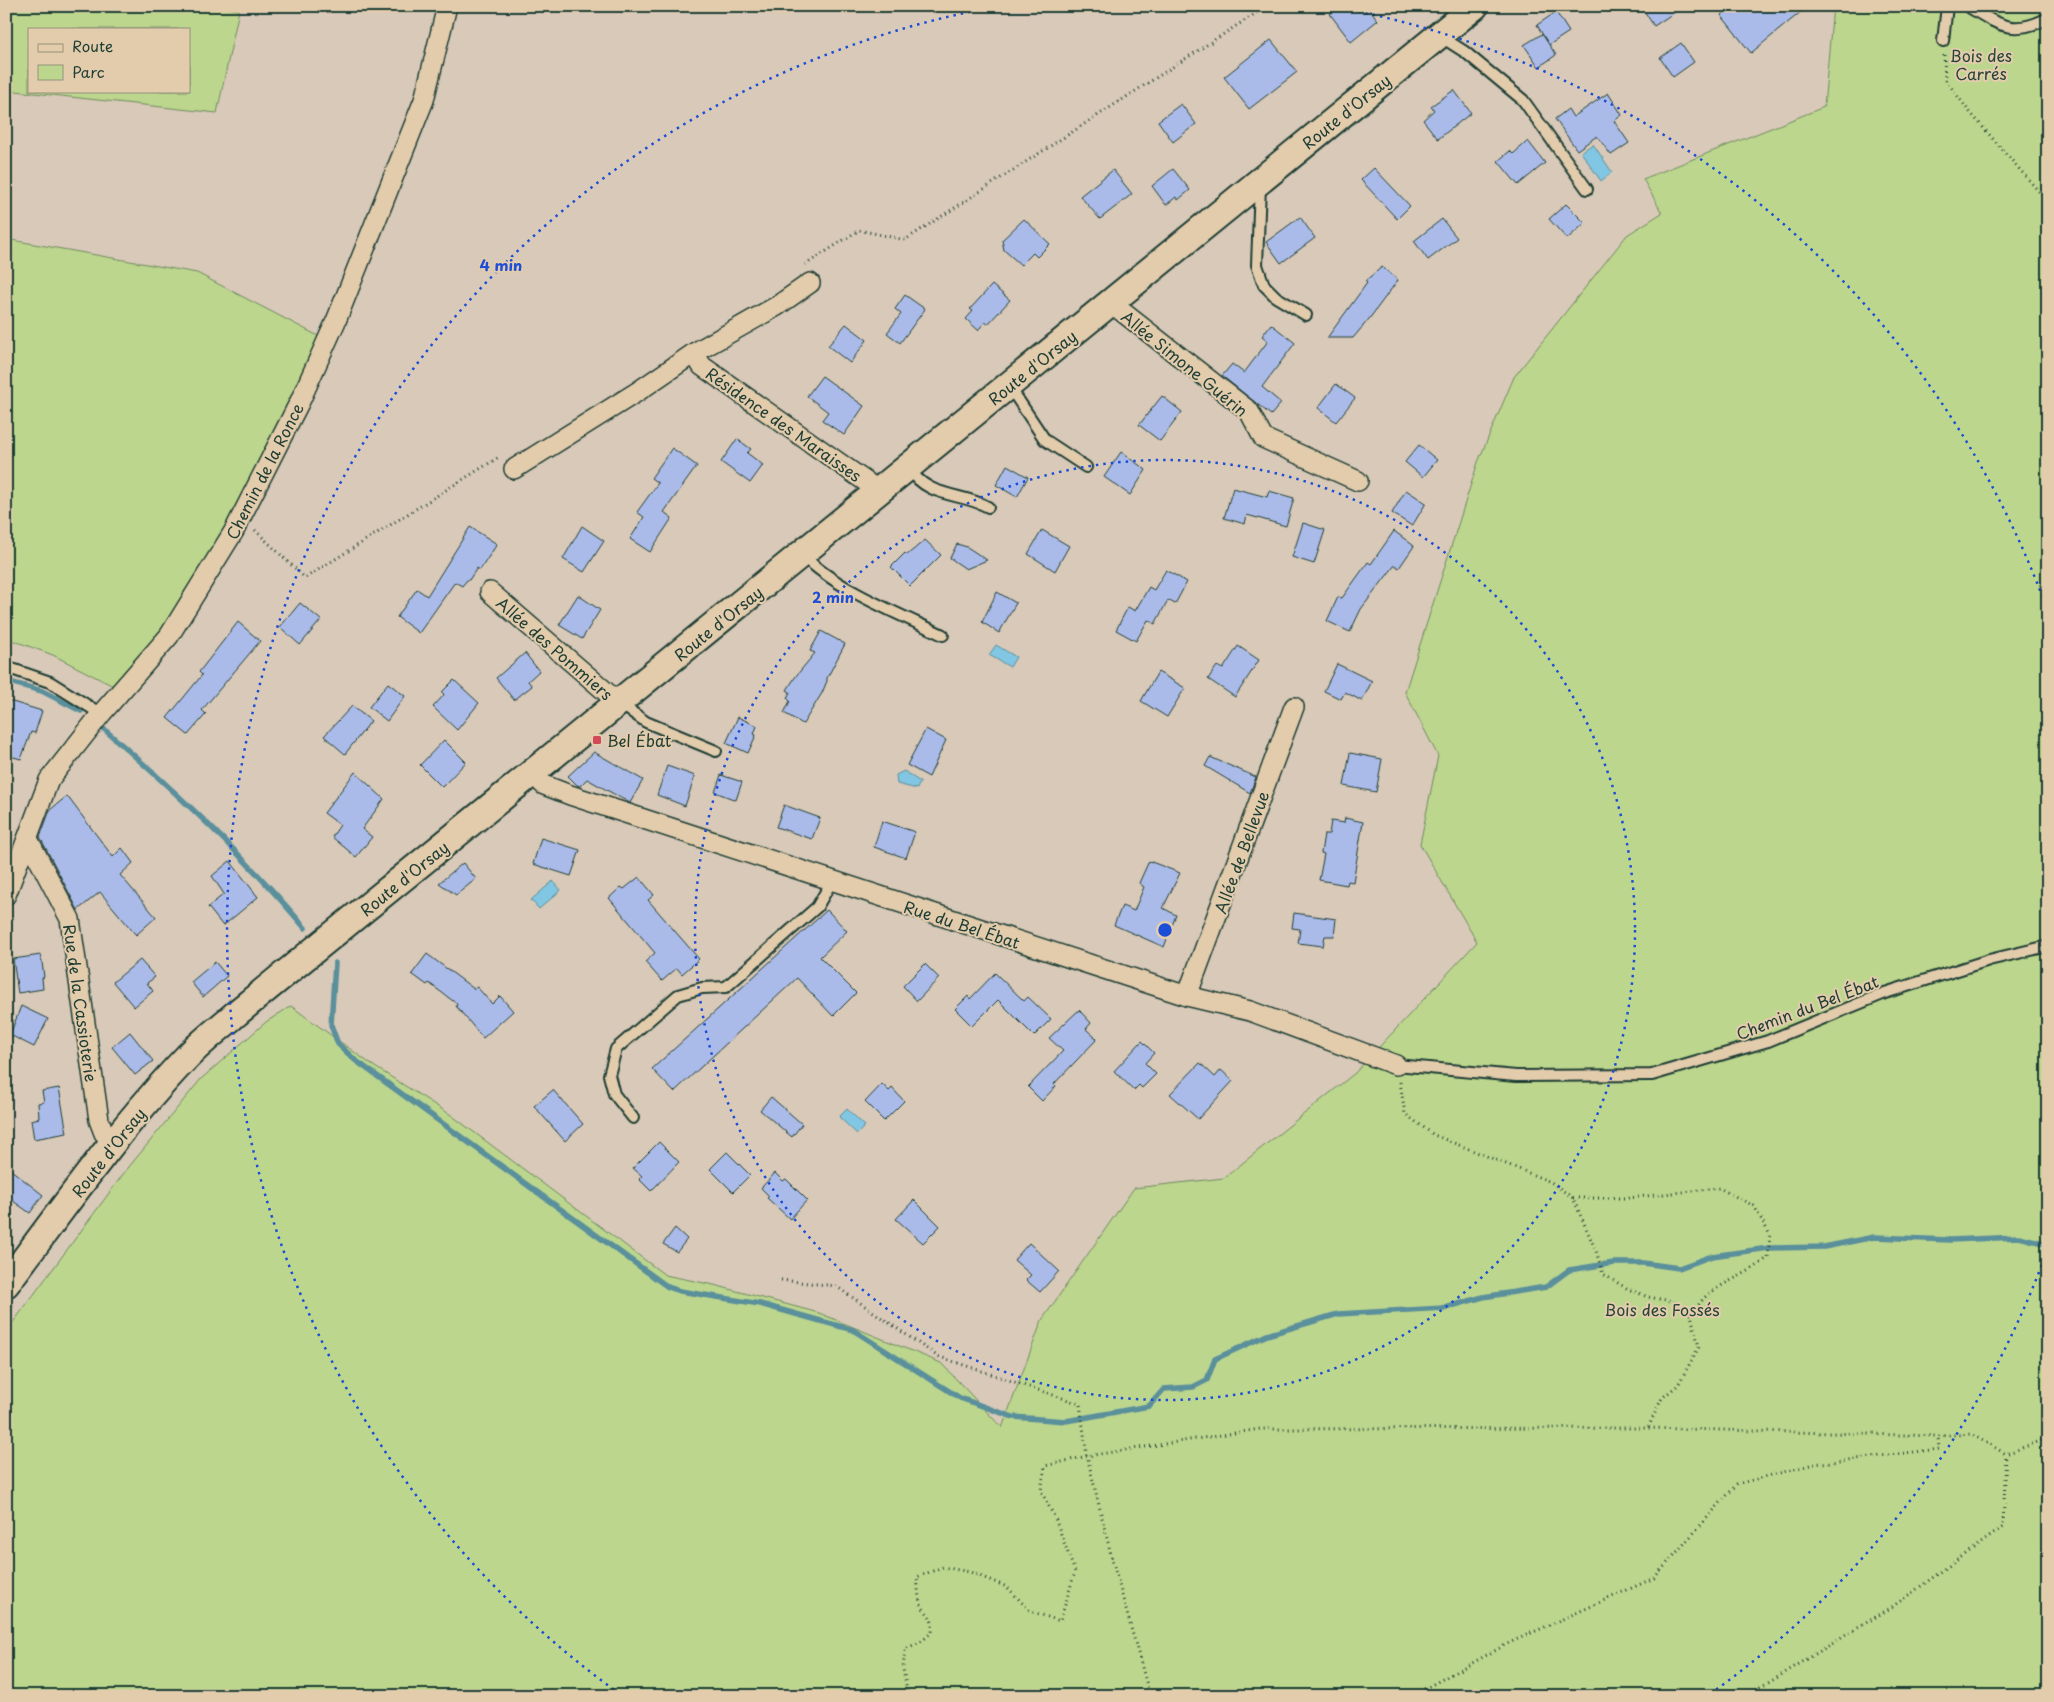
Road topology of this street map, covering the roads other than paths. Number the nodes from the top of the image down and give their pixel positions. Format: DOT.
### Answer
graph roads {
  1 [pos="447,6"];
  2 [pos="1476,6"];
  3 [pos="1947,6"];
  4 [pos="1967,6"];
  5 [pos="2048,18"];
  6 [pos="1440,35"];
  7 [pos="1943,41"];
  8 [pos="1260,181"];
  9 [pos="1586,188"];
  10 [pos="810,283"];
  11 [pos="1111,303"];
  12 [pos="1306,315"];
  13 [pos="694,352"];
  14 [pos="1009,386"];
  15 [pos="909,467"];
  16 [pos="1086,467"];
  17 [pos="514,468"];
  18 [pos="1358,481"];
  19 [pos="879,491"];
  20 [pos="988,507"];
  21 [pos="802,554"];
  22 [pos="490,592"];
  23 [pos="943,635"];
  24 [pos="6,667"];
  25 [pos="620,703"];
  26 [pos="1294,707"];
  27 [pos="102,714"];
  28 [pos="716,750"];
  29 [pos="532,774"];
  30 [pos="28,838"];
  31 [pos="832,881"];
  32 [pos="6,895"];
  33 [pos="2048,946"];
  34 [pos="1187,996"];
  35 [pos="1400,1066"];
  36 [pos="633,1118"];
  37 [pos="113,1142"];
  38 [pos="12,1291"];
  1 -- 27 [label="street, Chemin de la Ronce"];
  2 -- 6 [label="main road, Route d'Orsay"];
  3 -- 7 [label="lane"];
  4 -- 5 [label="lane"];
  6 -- 8 [label="main road, Route d'Orsay"];
  6 -- 9 [label="lane"];
  8 -- 11 [label="main road, Route d'Orsay"];
  8 -- 12 [label="lane"];
  10 -- 13 [label="street, Résidence des Maraisses"];
  11 -- 14 [label="main road, Route d'Orsay"];
  11 -- 18 [label="street, Allée Simone Guérin"];
  13 -- 17 [label="street, Résidence des Maraisses"];
  13 -- 19 [label="street, Résidence des Maraisses"];
  14 -- 15 [label="main road, Route d'Orsay"];
  14 -- 16 [label="lane"];
  15 -- 19 [label="main road, Route d'Orsay"];
  15 -- 20 [label="lane"];
  19 -- 21 [label="main road, Route d'Orsay"];
  21 -- 23 [label="lane"];
  21 -- 25 [label="main road, Route d'Orsay"];
  22 -- 25 [label="street, Allée des Pommiers"];
  24 -- 27 [label="lane"];
  25 -- 28 [label="lane"];
  25 -- 29 [label="main road, Route d'Orsay"];
  26 -- 34 [label="street, Allée de Bellevue"];
  27 -- 30 [label="street, Chemin de la Ronce"];
  29 -- 31 [label="street, Rue du Bel Ébat"];
  29 -- 37 [label="main road, Route d'Orsay"];
  30 -- 32 [label="street, Chemin de la Ronce"];
  30 -- 37 [label="street, Rue de la Cassioterie"];
  31 -- 34 [label="street, Rue du Bel Ébat"];
  31 -- 36 [label="lane"];
  33 -- 35 [label="lane, Chemin du Bel Ébat"];
  34 -- 35 [label="street, Rue du Bel Ébat"];
  37 -- 38 [label="main road, Route d'Orsay"];
}
